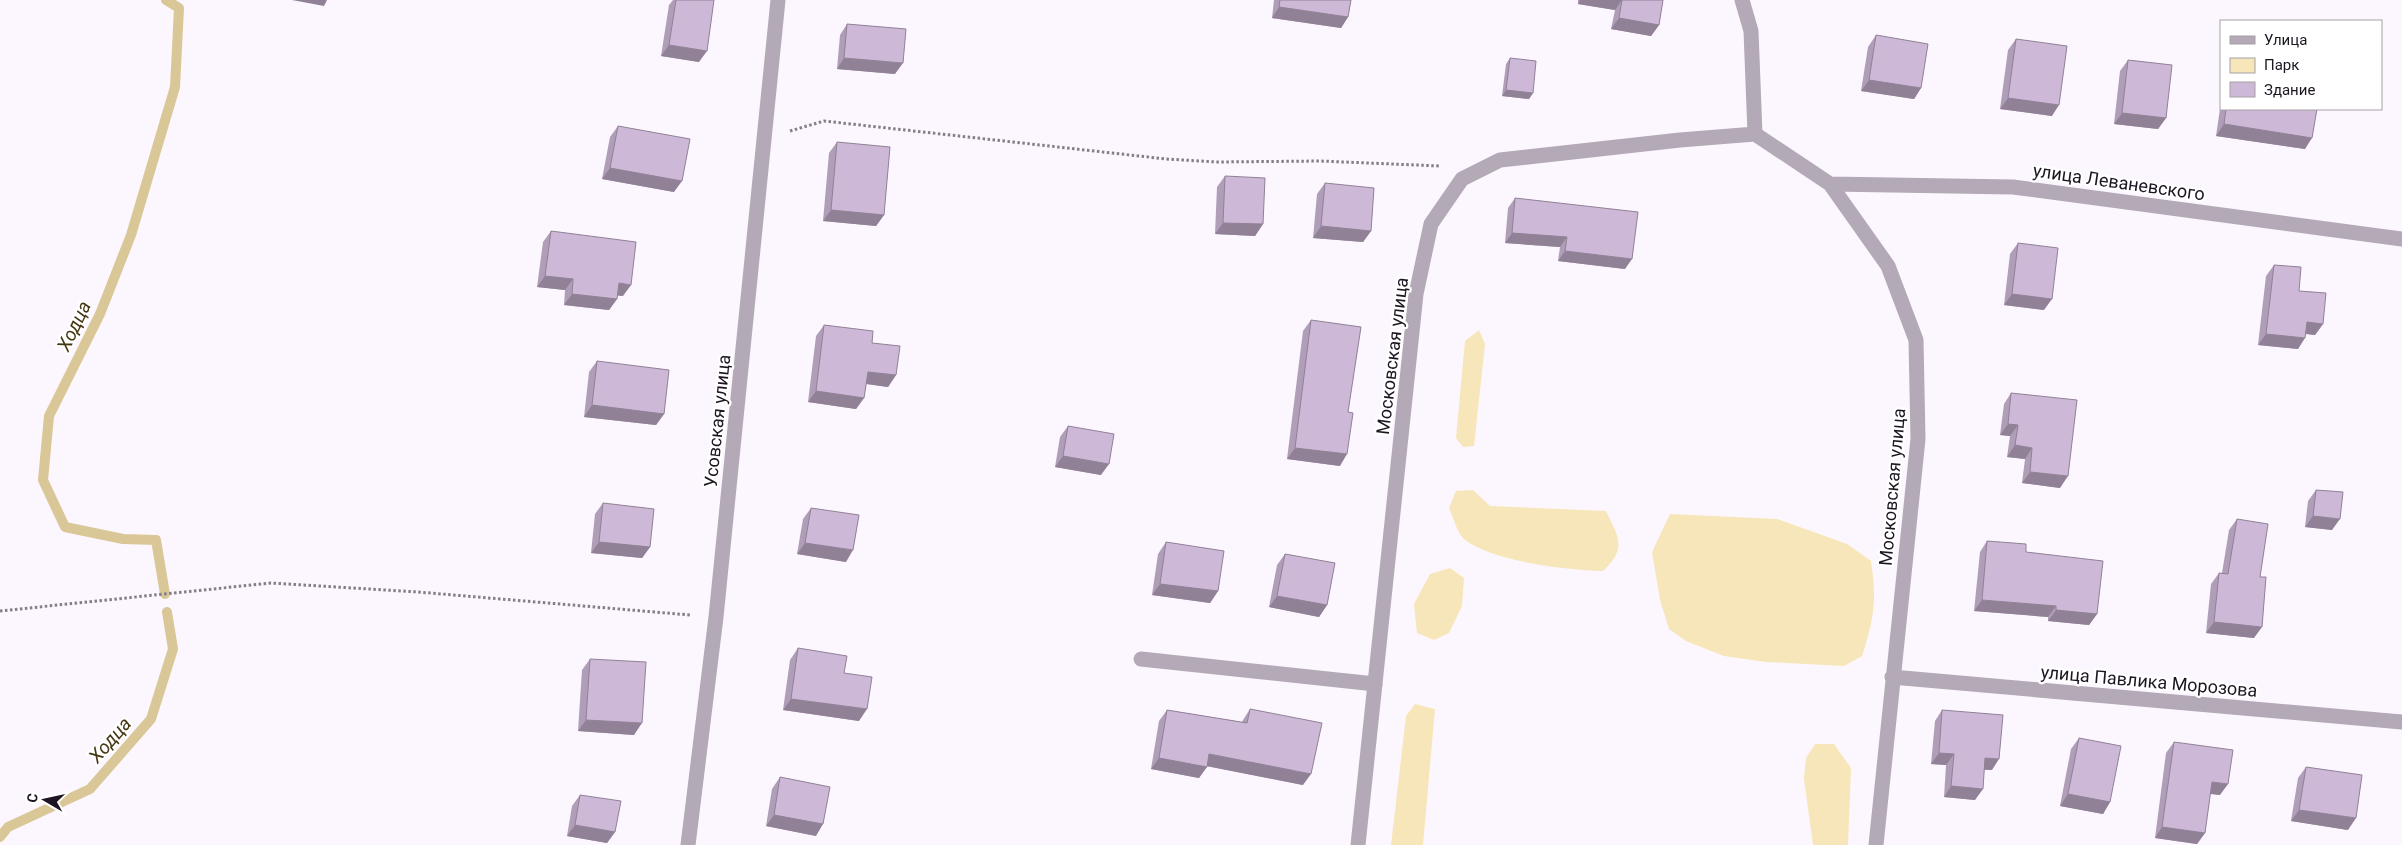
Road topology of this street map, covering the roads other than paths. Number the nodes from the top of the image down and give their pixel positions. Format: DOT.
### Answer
graph roads {
  1 [pos="778,0"];
  2 [pos="1742,0"];
  3 [pos="1755,134"];
  4 [pos="1830,184"];
  5 [pos="2402,238"];
  6 [pos="1142,659"];
  7 [pos="1892,677"];
  8 [pos="1375,684"];
  9 [pos="2402,722"];
  10 [pos="688,845"];
  11 [pos="1358,845"];
  12 [pos="1876,845"];
  1 -- 10 [label="street, Усовская улица"];
  2 -- 3 [label="street"];
  3 -- 4 [label="street, Московская улица"];
  3 -- 8 [label="street, Московская улица"];
  4 -- 5 [label="street, улица Леваневского"];
  4 -- 7 [label="street, Московская улица"];
  6 -- 8 [label="street"];
  7 -- 9 [label="street, улица Павлика Морозова"];
  7 -- 12 [label="street, Московская улица"];
  8 -- 11 [label="street, Московская улица"];
}
